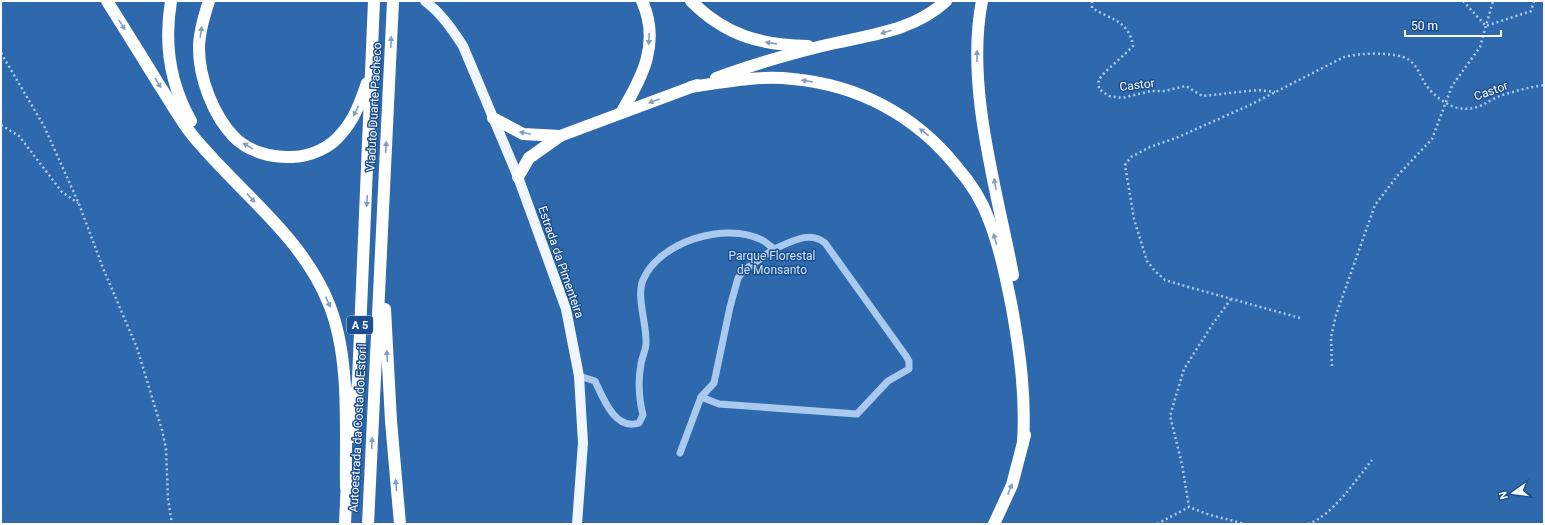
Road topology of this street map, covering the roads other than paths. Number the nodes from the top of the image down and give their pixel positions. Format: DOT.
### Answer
graph roads {
  1 [pos="107,1"];
  2 [pos="171,1"];
  3 [pos="209,1"];
  4 [pos="374,1"];
  5 [pos="393,1"];
  6 [pos="425,1"];
  7 [pos="642,1"];
  8 [pos="691,1"];
  9 [pos="946,1"];
  10 [pos="982,1"];
  11 [pos="824,46"];
  12 [pos="371,75"];
  13 [pos="691,87"];
  14 [pos="620,113"];
  15 [pos="493,118"];
  16 [pos="560,136"];
  17 [pos="368,162"];
  18 [pos="224,171"];
  19 [pos="518,177"];
  20 [pos="383,214"];
  21 [pos="774,248"];
  22 [pos="579,376"];
  23 [pos="701,396"];
  24 [pos="1023,443"];
  25 [pos="680,453"];
  26 [pos="346,487"];
  27 [pos="345,524"];
  28 [pos="368,524"];
  29 [pos="400,524"];
  30 [pos="577,524"];
  31 [pos="994,524"];
  1 -- 18 [label="highway, one-way"];
  2 -- 18 [label="highway"];
  12 -- 3 [label="highway, one-way"];
  4 -- 12 [label="highway, Viaduto Duarte Pacheco"];
  20 -- 5 [label="highway, Viaduto Duarte Pacheco, one-way"];
  6 -- 15 [label="main road, Estrada da Pimenteira"];
  7 -- 14 [label="highway, one-way"];
  11 -- 8 [label="highway, one-way"];
  9 -- 11 [label="highway, one-way"];
  24 -- 10 [label="highway, one-way"];
  11 -- 13 [label="highway"];
  12 -- 17 [label="highway, Viaduto Duarte Pacheco"];
  13 -- 14 [label="highway, one-way"];
  24 -- 13 [label="highway, one-way"];
  14 -- 16 [label="highway"];
  16 -- 15 [label="highway, one-way"];
  15 -- 19 [label="main road, Estrada da Pimenteira"];
  16 -- 19 [label="highway"];
  17 -- 26 [label="highway, Autoestrada da Costa do Estoril / A 5, one-way"];
  18 -- 26 [label="highway, one-way"];
  19 -- 22 [label="main road, Estrada da Pimenteira"];
  28 -- 20 [label="highway, Autoestrada da Costa do Estoril / A 5, one-way"];
  29 -- 20 [label="highway, one-way"];
  21 -- 22 [label="street"];
  21 -- 23 [label="street"];
  21 -- 23 [label="street"];
  22 -- 30 [label="main road, Estrada da Pimenteira"];
  23 -- 25 [label="street"];
  31 -- 24 [label="highway, one-way"];
  26 -- 27 [label="highway, Autoestrada da Costa do Estoril / A 5"];
}
